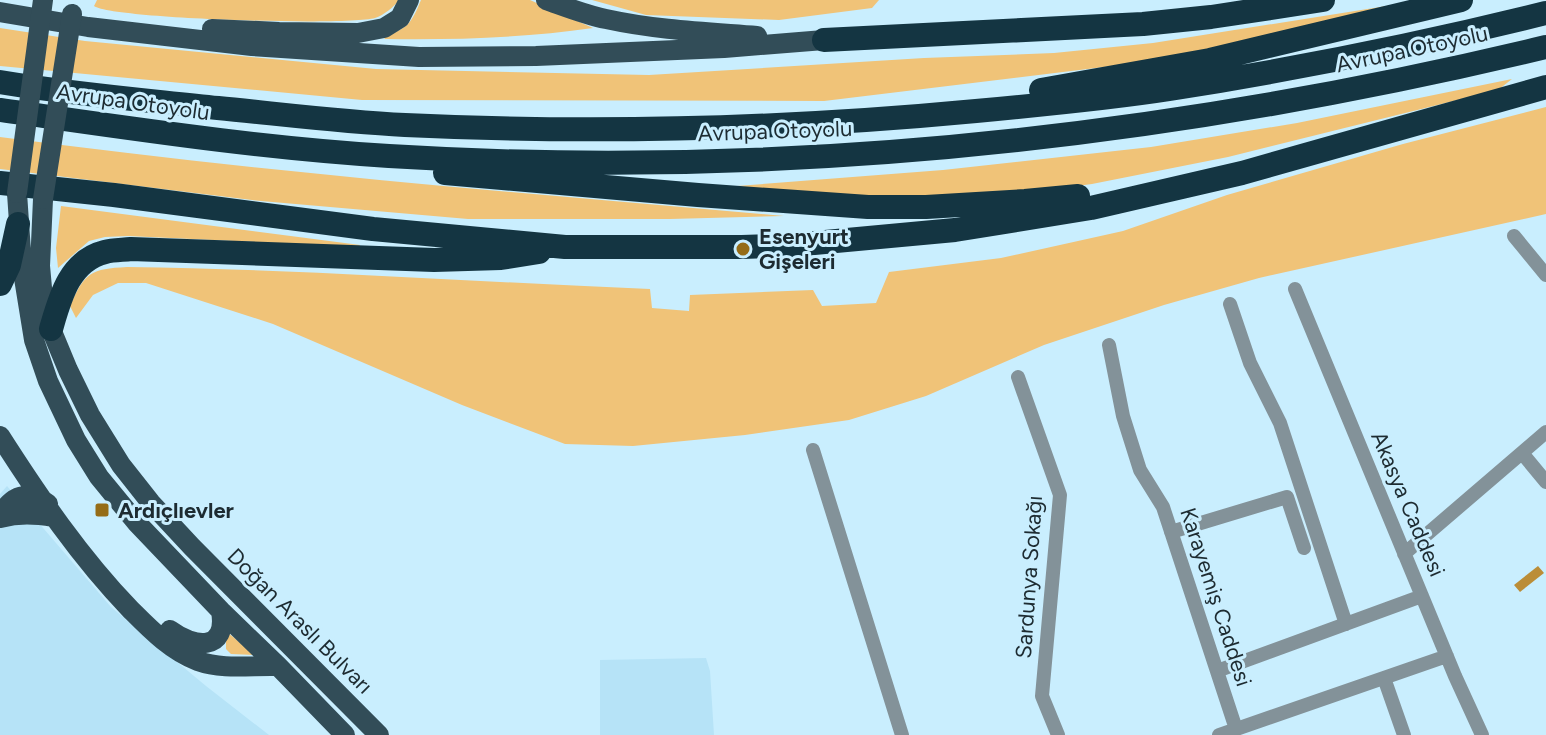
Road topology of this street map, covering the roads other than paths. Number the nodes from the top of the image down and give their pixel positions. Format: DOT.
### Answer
graph roads {
  1 [pos="43,0"];
  2 [pos="409,0"];
  3 [pos="546,0"];
  4 [pos="1323,0"];
  5 [pos="1461,0"];
  6 [pos="75,5"];
  7 [pos="0,12"];
  8 [pos="1546,13"];
  9 [pos="88,27"];
  10 [pos="824,40"];
  11 [pos="1546,47"];
  12 [pos="0,82"];
  13 [pos="1545,87"];
  14 [pos="0,110"];
  15 [pos="930,116"];
  16 [pos="324,151"];
  17 [pos="1188,187"];
  18 [pos="8,188"];
  19 [pos="18,224"];
  20 [pos="1514,236"];
  21 [pos="565,247"];
  22 [pos="1546,275"];
  23 [pos="0,284"];
  24 [pos="1295,289"];
  25 [pos="1230,304"];
  26 [pos="51,329"];
  27 [pos="1109,345"];
  28 [pos="1018,377"];
  29 [pos="1546,432"];
  30 [pos="0,436"];
  31 [pos="813,450"];
  32 [pos="1522,453"];
  33 [pos="1546,482"];
  34 [pos="39,497"];
  35 [pos="0,516"];
  36 [pos="54,517"];
  37 [pos="1171,532"];
  38 [pos="1304,548"];
  39 [pos="1404,554"];
  40 [pos="1422,596"];
  41 [pos="221,611"];
  42 [pos="1346,624"];
  43 [pos="221,633"];
  44 [pos="1447,656"];
  45 [pos="224,666"];
  46 [pos="278,666"];
  47 [pos="1217,671"];
  48 [pos="1384,678"];
  49 [pos="1236,729"];
  50 [pos="1254,729"];
  51 [pos="345,735"];
  52 [pos="379,735"];
  53 [pos="902,735"];
  54 [pos="1058,735"];
  55 [pos="1219,735"];
  56 [pos="1404,735"];
  57 [pos="1482,735"];
  1 -- 18 [label="main road, bridge"];
  2 -- 9 [label="main road"];
  3 -- 10 [label="main road"];
  4 -- 10 [label="highway"];
  5 -- 15 [label="highway"];
  6 -- 26 [label="main road, Doğan Araslı Bulvarı, bridge"];
  7 -- 9 [label="main road"];
  8 -- 15 [label="highway, Avrupa Otoyolu"];
  9 -- 10 [label="main road"];
  11 -- 16 [label="highway, Avrupa Otoyolu"];
  12 -- 15 [label="highway, Avrupa Otoyolu"];
  13 -- 17 [label="highway"];
  14 -- 16 [label="highway, Avrupa Otoyolu"];
  16 -- 17 [label="highway"];
  17 -- 21 [label="highway"];
  18 -- 19 [label="main road"];
  18 -- 21 [label="highway"];
  19 -- 23 [label="highway"];
  19 -- 41 [label="main road"];
  20 -- 22 [label="street"];
  21 -- 26 [label="highway"];
  24 -- 39 [label="street, Akasya Caddesi"];
  25 -- 42 [label="street"];
  26 -- 52 [label="main road, Doğan Araslı Bulvarı"];
  27 -- 37 [label="street, Karayemiş Caddesi"];
  28 -- 54 [label="street, Sardunya Sokağı"];
  29 -- 32 [label="street"];
  30 -- 34 [label="main road"];
  31 -- 53 [label="street"];
  32 -- 33 [label="street"];
  32 -- 39 [label="street"];
  34 -- 35 [label="main road"];
  34 -- 36 [label="main road"];
  34 -- 43 [label="main road"];
  35 -- 36 [label="main road"];
  36 -- 45 [label="main road"];
  37 -- 38 [label="street"];
  37 -- 47 [label="street, Karayemiş Caddesi"];
  39 -- 40 [label="street, Akasya Caddesi"];
  40 -- 42 [label="street"];
  40 -- 44 [label="street, Akasya Caddesi"];
  41 -- 43 [label="main road"];
  41 -- 46 [label="main road"];
  42 -- 47 [label="street"];
  43 -- 45 [label="main road"];
  44 -- 48 [label="street"];
  44 -- 57 [label="street, Akasya Caddesi"];
  45 -- 46 [label="main road"];
  46 -- 51 [label="main road"];
  47 -- 49 [label="street, Karayemiş Caddesi"];
  48 -- 50 [label="street"];
  48 -- 56 [label="street"];
  49 -- 50 [label="street"];
  49 -- 55 [label="street"];
}
